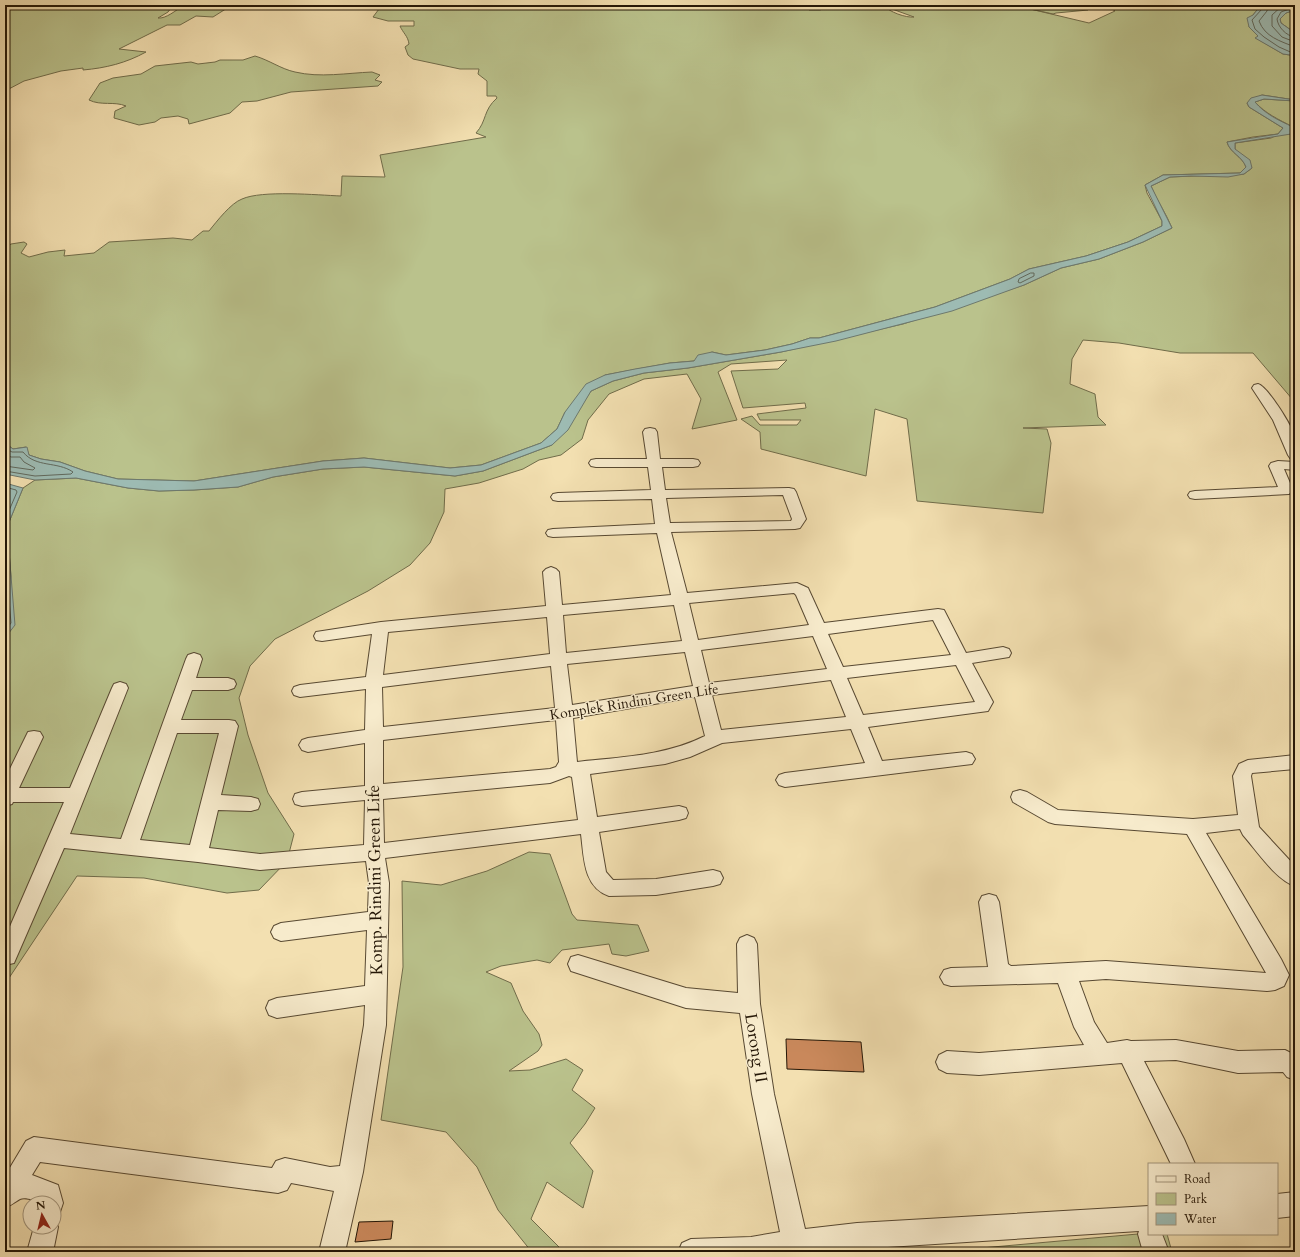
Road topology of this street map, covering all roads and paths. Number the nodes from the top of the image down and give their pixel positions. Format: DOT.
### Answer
graph roads {
  1 [pos="1258,388"];
  2 [pos="650,432"];
  3 [pos="1295,455"];
  4 [pos="655,462"];
  5 [pos="596,463"];
  6 [pos="693,463"];
  7 [pos="1295,466"];
  8 [pos="660,494"];
  9 [pos="1195,494"];
  10 [pos="558,497"];
  11 [pos="663,528"];
  12 [pos="553,533"];
  13 [pos="551,572"];
  14 [pos="680,599"];
  15 [pos="555,610"];
  16 [pos="381,627"];
  17 [pos="819,630"];
  18 [pos="322,636"];
  19 [pos="692,646"];
  20 [pos="1003,653"];
  21 [pos="559,659"];
  22 [pos="961,659"];
  23 [pos="194,660"];
  24 [pos="837,674"];
  25 [pos="374,682"];
  26 [pos="185,684"];
  27 [pos="228,684"];
  28 [pos="120,688"];
  29 [pos="702,690"];
  30 [pos="300,691"];
  31 [pos="563,713"];
  32 [pos="857,722"];
  33 [pos="170,727"];
  34 [pos="373,735"];
  35 [pos="34,737"];
  36 [pos="719,738"];
  37 [pos="308,745"];
  38 [pos="966,759"];
  39 [pos="1295,762"];
  40 [pos="876,768"];
  41 [pos="571,770"];
  42 [pos="785,780"];
  43 [pos="373,792"];
  44 [pos="76,795"];
  45 [pos="6,797"];
  46 [pos="1020,797"];
  47 [pos="302,799"];
  48 [pos="210,802"];
  49 [pos="251,804"];
  50 [pos="679,813"];
  51 [pos="588,826"];
  52 [pos="1192,827"];
  53 [pos="1252,829"];
  54 [pos="58,840"];
  55 [pos="128,846"];
  56 [pos="374,852"];
  57 [pos="198,854"];
  58 [pos="713,878"];
  59 [pos="1295,878"];
  60 [pos="989,902"];
  61 [pos="377,920"];
  62 [pos="281,932"];
  63 [pos="747,944"];
  64 [pos="7,957"];
  65 [pos="578,964"];
  66 [pos="1065,973"];
  67 [pos="1007,976"];
  68 [pos="951,977"];
  69 [pos="376,994"];
  70 [pos="750,1004"];
  71 [pos="278,1008"];
  72 [pos="1128,1050"];
  73 [pos="1101,1054"];
  74 [pos="947,1062"];
  75 [pos="1295,1069"];
  76 [pos="1183,1163"];
  77 [pos="349,1178"];
  78 [pos="7,1194"];
  79 [pos="49,1195"];
  80 [pos="1295,1204"];
  81 [pos="1278,1206"];
  82 [pos="1148,1225"];
  83 [pos="44,1235"];
  84 [pos="1151,1235"];
  85 [pos="795,1242"];
  86 [pos="858,1244"];
  87 [pos="751,1251"];
  88 [pos="40,1252"];
  89 [pos="332,1252"];
  90 [pos="692,1252"];
  91 [pos="1156,1252"];
  1 -- 3 [label="street"];
  2 -- 4 [label="street"];
  4 -- 5 [label="street"];
  4 -- 6 [label="street"];
  4 -- 8 [label="street"];
  7 -- 9 [label="street"];
  8 -- 10 [label="street"];
  8 -- 11 [label="street"];
  8 -- 11 [label="street"];
  11 -- 12 [label="street"];
  11 -- 14 [label="street"];
  13 -- 15 [label="street"];
  14 -- 15 [label="street"];
  14 -- 17 [label="street"];
  14 -- 19 [label="street"];
  15 -- 16 [label="street"];
  15 -- 21 [label="street"];
  16 -- 18 [label="street"];
  16 -- 25 [label="street, Komp. Rindini Green Life"];
  17 -- 19 [label="street"];
  17 -- 22 [label="street"];
  17 -- 24 [label="street"];
  19 -- 21 [label="street"];
  19 -- 29 [label="street"];
  20 -- 22 [label="street, Komplek Rindini Green Life"];
  21 -- 25 [label="street"];
  21 -- 31 [label="street"];
  22 -- 24 [label="street, Komplek Rindini Green Life"];
  22 -- 32 [label="street"];
  23 -- 26 [label="street"];
  24 -- 29 [label="street, Komplek Rindini Green Life"];
  24 -- 32 [label="street"];
  25 -- 30 [label="street"];
  25 -- 34 [label="street, Komp. Rindini Green Life"];
  26 -- 27 [label="street"];
  26 -- 33 [label="street"];
  28 -- 44 [label="street"];
  29 -- 31 [label="street, Komplek Rindini Green Life"];
  29 -- 36 [label="street"];
  31 -- 34 [label="street, Komplek Rindini Green Life"];
  31 -- 41 [label="street"];
  32 -- 36 [label="street"];
  32 -- 40 [label="street"];
  33 -- 48 [label="street"];
  33 -- 55 [label="street"];
  34 -- 37 [label="street, Komplek Rindini Green Life"];
  34 -- 43 [label="street, Komp. Rindini Green Life"];
  35 -- 45 [label="street"];
  36 -- 41 [label="street"];
  38 -- 40 [label="street"];
  39 -- 53 [label="street"];
  40 -- 42 [label="street"];
  41 -- 43 [label="street"];
  41 -- 51 [label="street"];
  43 -- 47 [label="street"];
  43 -- 56 [label="street, Komp. Rindini Green Life"];
  44 -- 45 [label="street"];
  44 -- 54 [label="street"];
  46 -- 52 [label="street"];
  48 -- 49 [label="street"];
  48 -- 57 [label="street"];
  50 -- 51 [label="street"];
  51 -- 56 [label="street"];
  51 -- 58 [label="street"];
  52 -- 53 [label="street"];
  52 -- 66 [label="street"];
  53 -- 59 [label="street"];
  54 -- 55 [label="street"];
  54 -- 64 [label="street"];
  55 -- 57 [label="street"];
  56 -- 57 [label="street"];
  56 -- 61 [label="street, Komp. Rindini Green Life"];
  60 -- 67 [label="street"];
  61 -- 62 [label="street"];
  61 -- 69 [label="street, Komp. Rindini Green Life"];
  63 -- 70 [label="street"];
  65 -- 70 [label="street, Lorong II"];
  66 -- 67 [label="street"];
  66 -- 73 [label="street"];
  67 -- 68 [label="street"];
  69 -- 71 [label="street"];
  69 -- 77 [label="street, Komp. Rindini Green Life"];
  70 -- 85 [label="street, Lorong II"];
  72 -- 73 [label="street"];
  72 -- 75 [label="street"];
  72 -- 76 [label="street"];
  73 -- 74 [label="street"];
  77 -- 78 [label="street"];
  77 -- 89 [label="street, Komp. Rindini Green Life"];
  78 -- 79 [label="street"];
  80 -- 81 [label="street"];
  82 -- 86 [label="street"];
  83 -- 88 [label="street"];
  84 -- 91 [label="street"];
  85 -- 86 [label="street"];
  85 -- 87 [label="street"];
  87 -- 90 [label="street"];
}
